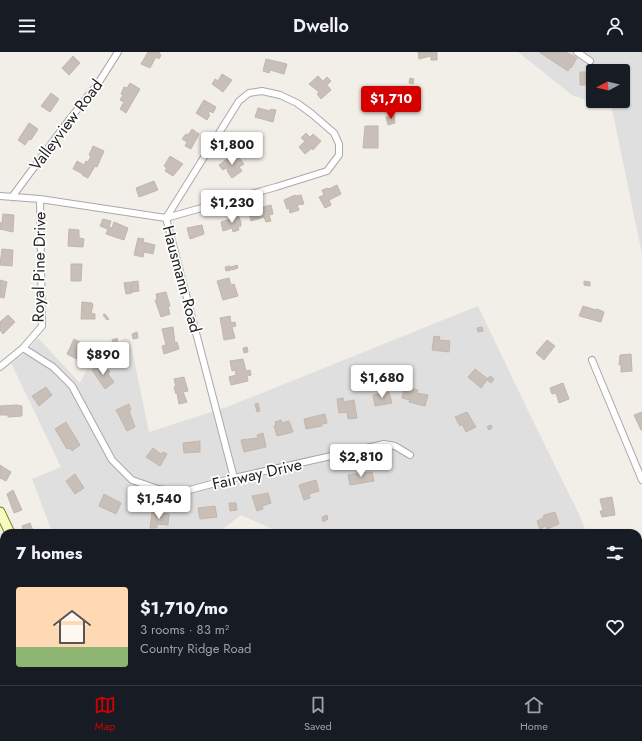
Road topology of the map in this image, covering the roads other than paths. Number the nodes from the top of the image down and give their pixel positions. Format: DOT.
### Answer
graph roads {
  1 [pos="118,52"];
  2 [pos="577,52"];
  3 [pos="590,61"];
  4 [pos="0,196"];
  5 [pos="12,197"];
  6 [pos="40,199"];
  7 [pos="166,218"];
  8 [pos="23,348"];
  9 [pos="592,360"];
  10 [pos="0,366"];
  11 [pos="410,455"];
  12 [pos="234,478"];
  13 [pos="642,480"];
  14 [pos="0,512"];
  15 [pos="8,529"];
  1 -- 5 [label="street, Valleyview Road"];
  2 -- 3 [label="street"];
  4 -- 5 [label="street, Hausmann Road"];
  5 -- 6 [label="street, Hausmann Road"];
  6 -- 7 [label="street, Hausmann Road"];
  6 -- 8 [label="street, Royal Pine Drive"];
  7 -- 7 [label="street"];
  7 -- 12 [label="street, Hausmann Road"];
  8 -- 10 [label="street, Royal Pine Drive"];
  8 -- 12 [label="street, Fairway Drive"];
  9 -- 13 [label="street"];
  11 -- 12 [label="street, Fairway Drive"];
  14 -- 15 [label="main road"];
}
